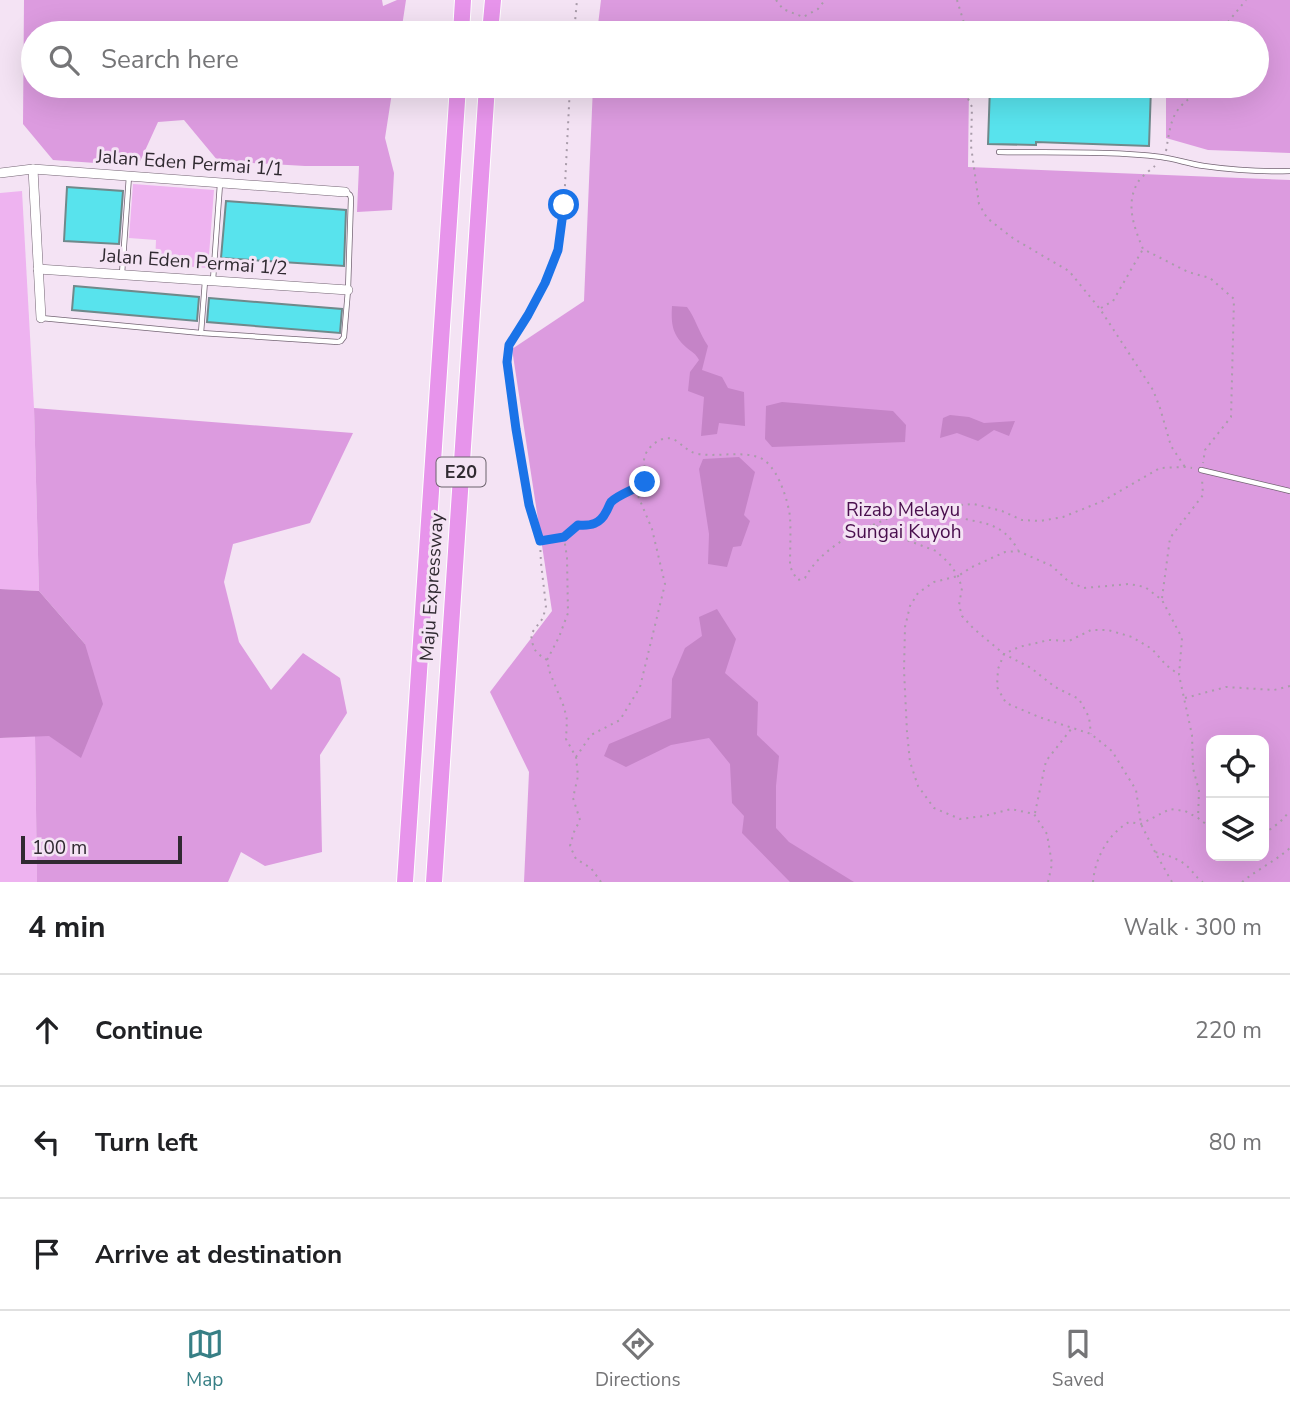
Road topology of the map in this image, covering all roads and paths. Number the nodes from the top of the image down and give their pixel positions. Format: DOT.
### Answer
graph roads {
  1 [pos="463,0"];
  2 [pos="492,0"];
  3 [pos="576,0"];
  4 [pos="776,0"];
  5 [pos="825,0"];
  6 [pos="957,0"];
  7 [pos="1245,0"];
  8 [pos="462,21"];
  9 [pos="491,21"];
  10 [pos="575,21"];
  11 [pos="963,21"];
  12 [pos="1228,21"];
  13 [pos="457,98"];
  14 [pos="486,98"];
  15 [pos="569,98"];
  16 [pos="968,98"];
  17 [pos="1189,98"];
  18 [pos="999,152"];
  19 [pos="1165,157"];
  20 [pos="33,169"];
  21 [pos="1290,171"];
  22 [pos="0,173"];
  23 [pos="129,176"];
  24 [pos="220,183"];
  25 [pos="345,192"];
  26 [pos="1143,249"];
  27 [pos="38,269"];
  28 [pos="122,275"];
  29 [pos="209,281"];
  30 [pos="348,290"];
  31 [pos="1100,309"];
  32 [pos="41,318"];
  33 [pos="201,333"];
  34 [pos="1185,467"];
  35 [pos="1201,470"];
  36 [pos="636,490"];
  37 [pos="1290,491"];
  38 [pos="931,506"];
  39 [pos="872,525"];
  40 [pos="564,537"];
  41 [pos="540,541"];
  42 [pos="1018,551"];
  43 [pos="958,576"];
  44 [pos="1162,600"];
  45 [pos="1004,654"];
  46 [pos="547,660"];
  47 [pos="1179,675"];
  48 [pos="1290,686"];
  49 [pos="1184,698"];
  50 [pos="1072,728"];
  51 [pos="1091,734"];
  52 [pos="576,757"];
  53 [pos="411,793"];
  54 [pos="1290,811"];
  55 [pos="1034,814"];
  56 [pos="1198,818"];
  57 [pos="1141,824"];
  58 [pos="1206,824"];
  59 [pos="1269,830"];
  60 [pos="1290,848"];
  61 [pos="1155,852"];
  62 [pos="435,858"];
  63 [pos="1200,881"];
  64 [pos="395,882"];
  65 [pos="405,882"];
  66 [pos="434,882"];
  67 [pos="440,882"];
  68 [pos="601,882"];
  69 [pos="1048,882"];
  70 [pos="1093,882"];
  71 [pos="1172,882"];
  72 [pos="1242,882"];
  1 -- 8 [label="highway"];
  2 -- 9 [label="highway"];
  3 -- 10 [label="path"];
  4 -- 5 [label="path"];
  6 -- 11 [label="path"];
  7 -- 12 [label="path"];
  13 -- 53 [label="highway, Maju Expressway / E20"];
  14 -- 62 [label="highway, Maju Expressway / E20"];
  15 -- 41 [label="path"];
  16 -- 31 [label="path"];
  17 -- 19 [label="path"];
  18 -- 19 [label="lane"];
  19 -- 21 [label="lane"];
  19 -- 26 [label="path"];
  20 -- 22 [label="street, Jalan Eden Permai 1/1"];
  20 -- 23 [label="street, Jalan Eden Permai 1/1"];
  20 -- 27 [label="street"];
  23 -- 24 [label="street, Jalan Eden Permai 1/1"];
  23 -- 28 [label="lane"];
  24 -- 25 [label="street, Jalan Eden Permai 1/1"];
  24 -- 29 [label="lane"];
  25 -- 30 [label="lane"];
  26 -- 31 [label="path"];
  26 -- 35 [label="path"];
  27 -- 28 [label="street, Jalan Eden Permai 1/2"];
  27 -- 32 [label="street"];
  28 -- 29 [label="street, Jalan Eden Permai 1/2"];
  29 -- 30 [label="street, Jalan Eden Permai 1/2"];
  29 -- 33 [label="lane"];
  30 -- 33 [label="lane"];
  31 -- 34 [label="path"];
  32 -- 33 [label="lane"];
  34 -- 35 [label="path"];
  34 -- 38 [label="path"];
  35 -- 37 [label="lane"];
  35 -- 44 [label="path"];
  36 -- 39 [label="path"];
  36 -- 40 [label="path"];
  36 -- 52 [label="path"];
  38 -- 39 [label="path"];
  38 -- 42 [label="path"];
  39 -- 43 [label="path"];
  40 -- 41 [label="path"];
  40 -- 46 [label="path"];
  41 -- 46 [label="path"];
  42 -- 43 [label="path"];
  42 -- 44 [label="path"];
  43 -- 45 [label="path"];
  43 -- 55 [label="path"];
  44 -- 47 [label="path"];
  45 -- 47 [label="path"];
  45 -- 50 [label="path"];
  45 -- 51 [label="path"];
  46 -- 52 [label="path"];
  47 -- 49 [label="path"];
  48 -- 49 [label="path"];
  49 -- 56 [label="path"];
  50 -- 51 [label="path"];
  50 -- 55 [label="path"];
  51 -- 57 [label="path"];
  52 -- 68 [label="path"];
  53 -- 64 [label="highway"];
  53 -- 65 [label="highway, Maju Expressway / E20"];
  54 -- 59 [label="path"];
  55 -- 69 [label="path"];
  56 -- 57 [label="path"];
  56 -- 58 [label="path"];
  57 -- 61 [label="path"];
  57 -- 70 [label="path"];
  60 -- 72 [label="path"];
  61 -- 63 [label="path"];
  61 -- 71 [label="path"];
  62 -- 66 [label="highway, Maju Expressway / E20"];
  62 -- 67 [label="highway"];
}
